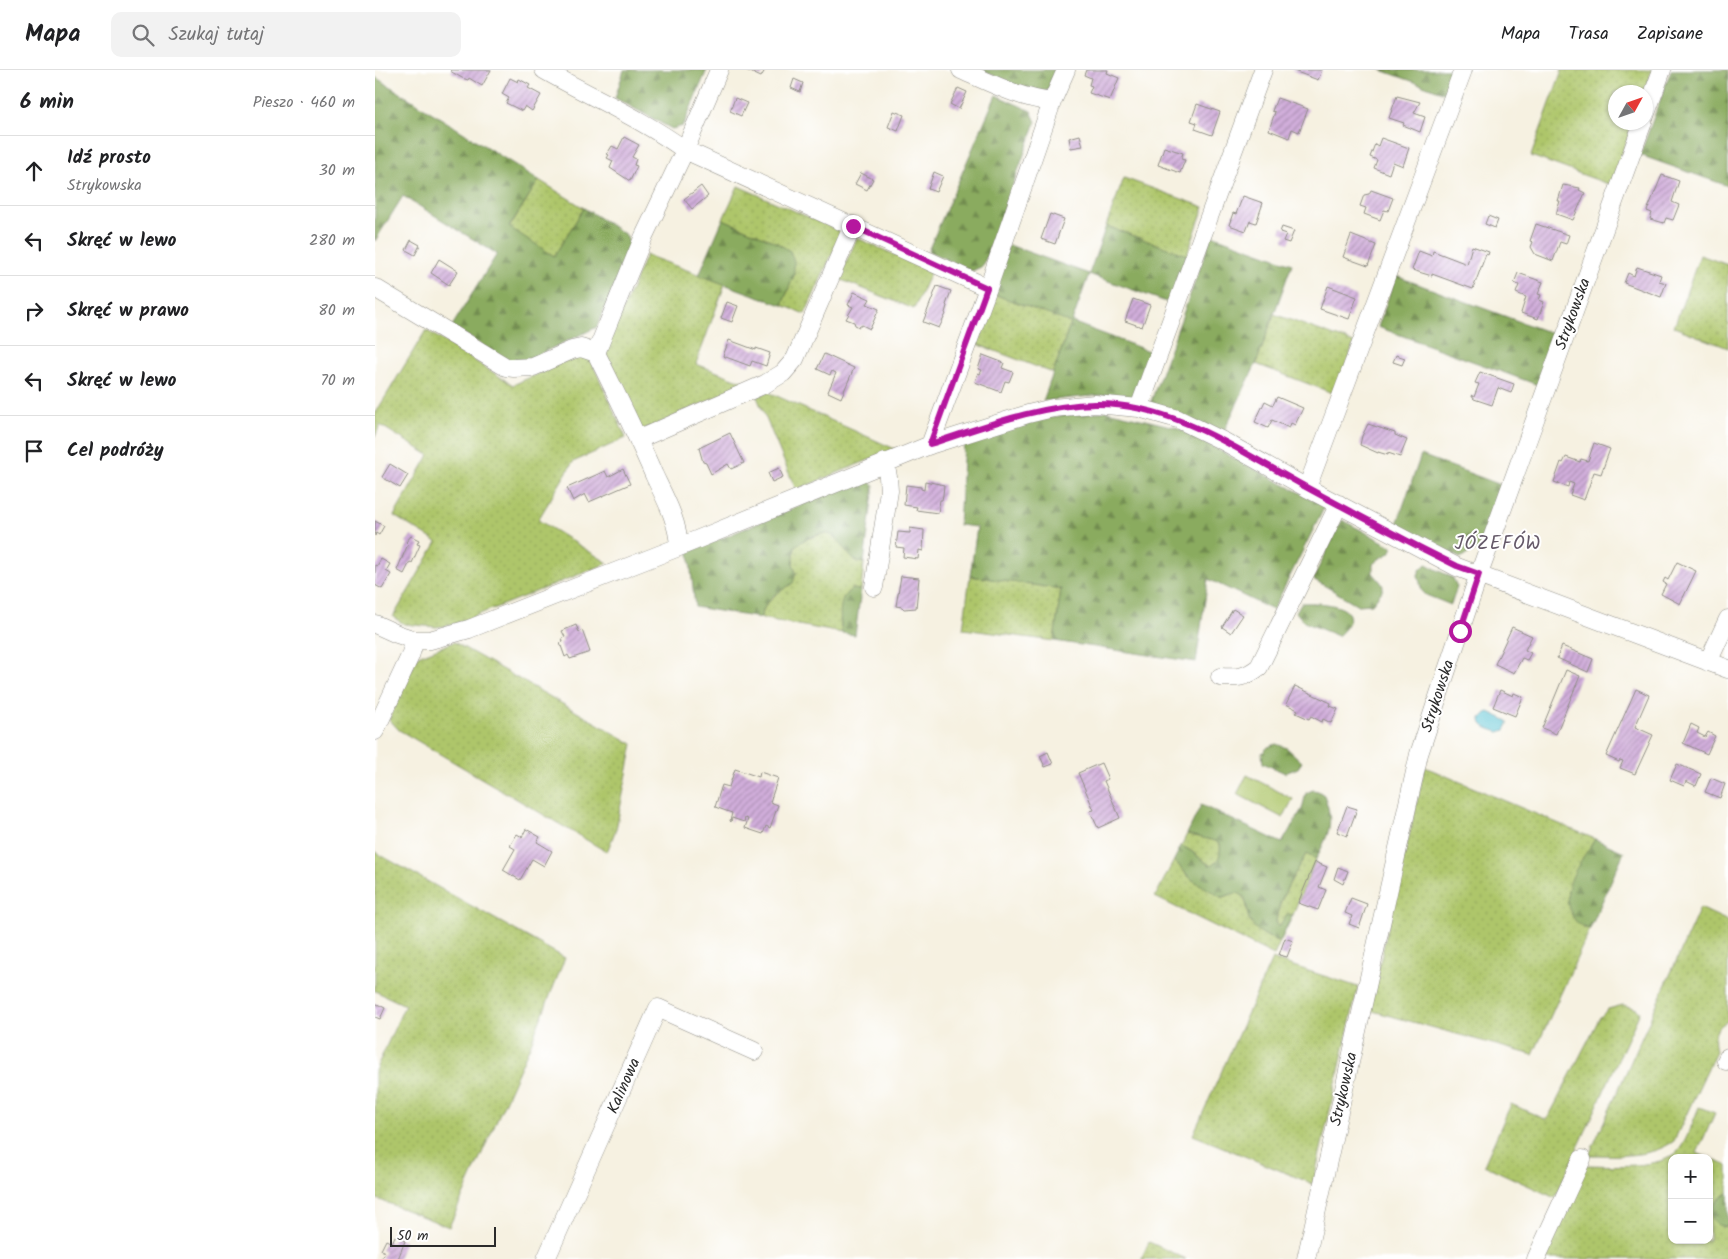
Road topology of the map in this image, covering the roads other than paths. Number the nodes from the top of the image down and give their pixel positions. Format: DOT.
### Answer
graph roads {
  1 [pos="544,70"];
  2 [pos="719,70"];
  3 [pos="961,70"];
  4 [pos="1065,70"];
  5 [pos="1263,70"];
  6 [pos="1463,70"];
  7 [pos="1662,70"];
  8 [pos="1653,94"];
  9 [pos="1052,102"];
  10 [pos="1640,130"];
  11 [pos="685,150"];
  12 [pos="853,226"];
  13 [pos="375,288"];
  14 [pos="987,288"];
  15 [pos="596,352"];
  16 [pos="1139,408"];
  17 [pos="639,439"];
  18 [pos="930,444"];
  19 [pos="885,462"];
  20 [pos="1307,488"];
  21 [pos="1339,504"];
  22 [pos="679,547"];
  23 [pos="1479,574"];
  24 [pos="875,587"];
  25 [pos="1728,619"];
  26 [pos="375,624"];
  27 [pos="415,640"];
  28 [pos="1708,662"];
  29 [pos="1728,669"];
  30 [pos="1220,677"];
  31 [pos="375,731"];
  32 [pos="754,1051"];
  33 [pos="1582,1159"];
  34 [pos="546,1259"];
  35 [pos="1306,1259"];
  36 [pos="1535,1259"];
  1 -- 11 [label="street"];
  2 -- 11 [label="street"];
  3 -- 9 [label="street"];
  4 -- 9 [label="street"];
  5 -- 16 [label="street"];
  6 -- 20 [label="street"];
  7 -- 8 [label="street"];
  9 -- 14 [label="street"];
  10 -- 23 [label="street, Strykowska"];
  11 -- 12 [label="street"];
  11 -- 15 [label="street"];
  12 -- 14 [label="street"];
  12 -- 17 [label="street"];
  13 -- 15 [label="street"];
  14 -- 18 [label="street"];
  15 -- 17 [label="street"];
  16 -- 18 [label="street"];
  16 -- 20 [label="street"];
  17 -- 22 [label="street"];
  18 -- 19 [label="street"];
  19 -- 22 [label="street"];
  19 -- 24 [label="street"];
  20 -- 21 [label="street"];
  21 -- 23 [label="street"];
  21 -- 30 [label="street"];
  22 -- 27 [label="street"];
  23 -- 28 [label="street"];
  23 -- 35 [label="street, Strykowska"];
  25 -- 28 [label="street"];
  26 -- 27 [label="street"];
  27 -- 31 [label="street"];
  28 -- 29 [label="street"];
  32 -- 34 [label="street, Kalinowa"];
  33 -- 36 [label="street"];
}
